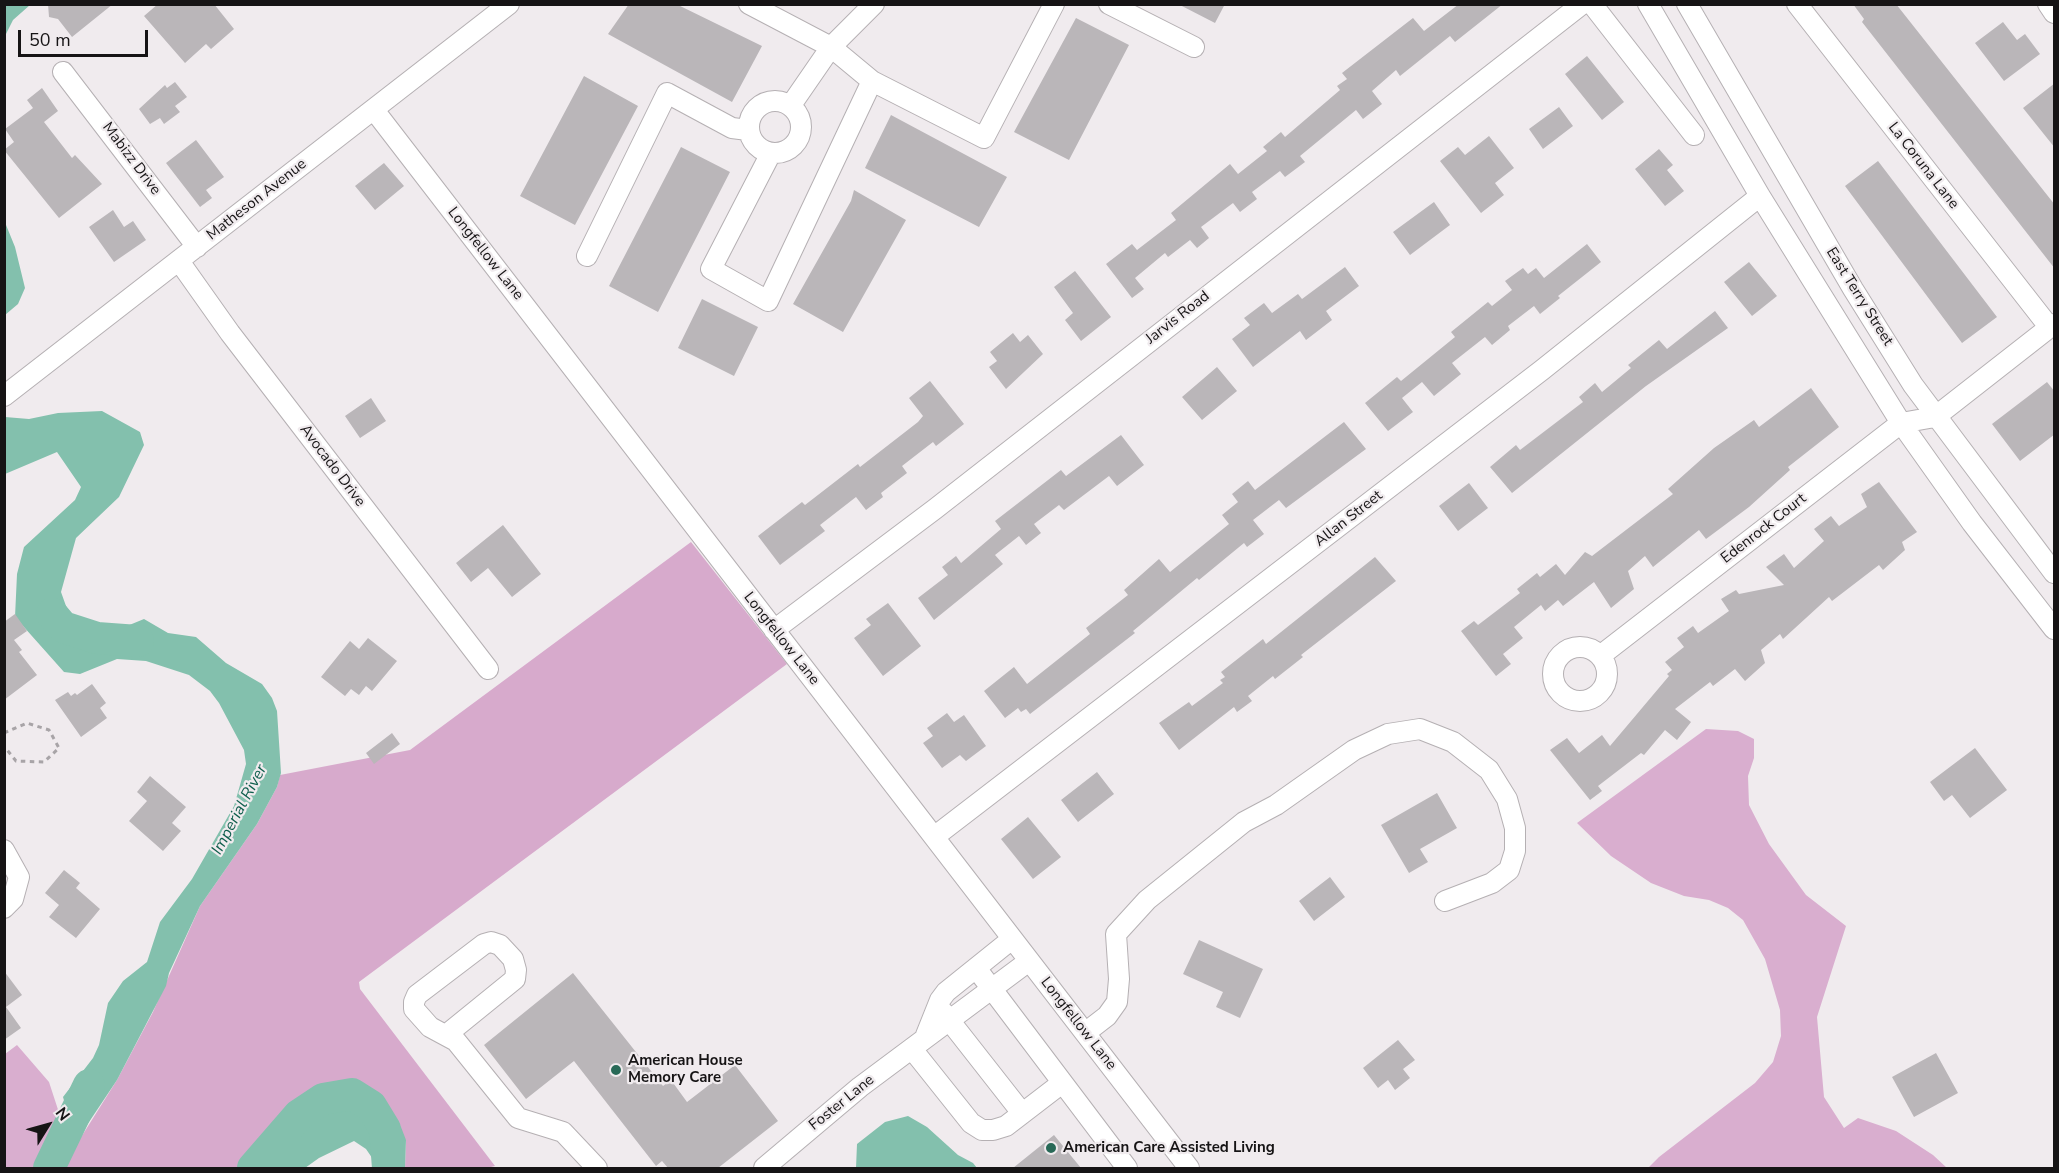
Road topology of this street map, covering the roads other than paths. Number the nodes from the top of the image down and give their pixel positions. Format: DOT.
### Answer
graph roads {
  1 [pos="509,4"];
  2 [pos="749,4"];
  3 [pos="874,4"];
  4 [pos="1054,4"];
  5 [pos="1109,4"];
  6 [pos="1582,4"];
  7 [pos="1592,4"];
  8 [pos="1648,4"];
  9 [pos="1688,4"];
  10 [pos="1797,4"];
  11 [pos="2048,4"];
  12 [pos="2055,13"];
  13 [pos="831,47"];
  14 [pos="1194,47"];
  15 [pos="63,72"];
  16 [pos="872,81"];
  17 [pos="790,105"];
  18 [pos="374,110"];
  19 [pos="748,130"];
  20 [pos="1694,135"];
  21 [pos="771,153"];
  22 [pos="1760,196"];
  23 [pos="197,247"];
  24 [pos="587,256"];
  25 [pos="179,261"];
  26 [pos="2052,326"];
  27 [pos="4,396"];
  28 [pos="1935,417"];
  29 [pos="1901,423"];
  30 [pos="2055,573"];
  31 [pos="2055,629"];
  32 [pos="774,630"];
  33 [pos="1600,656"];
  34 [pos="488,669"];
  35 [pos="934,837"];
  36 [pos="4,850"];
  37 [pos="1445,901"];
  38 [pos="4,908"];
  39 [pos="1012,939"];
  40 [pos="1029,961"];
  41 [pos="976,968"];
  42 [pos="991,989"];
  43 [pos="944,1013"];
  44 [pos="1085,1034"];
  45 [pos="446,1035"];
  46 [pos="918,1044"];
  47 [pos="1062,1083"];
  48 [pos="1022,1113"];
  49 [pos="597,1168"];
  50 [pos="764,1168"];
  51 [pos="1127,1168"];
  52 [pos="1189,1168"];
  1 -- 18 [label="street, Matheson Avenue"];
  2 -- 13 [label="street"];
  3 -- 13 [label="street"];
  4 -- 16 [label="street"];
  5 -- 14 [label="street"];
  6 -- 32 [label="street, Jarvis Road"];
  7 -- 20 [label="street"];
  8 -- 22 [label="street"];
  9 -- 28 [label="street, East Terry Street"];
  10 -- 26 [label="street, La Coruna Lane"];
  11 -- 12 [label="street"];
  13 -- 16 [label="street"];
  13 -- 17 [label="street"];
  15 -- 23 [label="street, Mabizz Drive"];
  16 -- 21 [label="street"];
  17 -- 19 [label="street"];
  17 -- 21 [label="street"];
  18 -- 23 [label="street, Matheson Avenue"];
  18 -- 32 [label="street, Longfellow Lane"];
  19 -- 21 [label="street"];
  19 -- 24 [label="street"];
  22 -- 29 [label="street"];
  22 -- 35 [label="street, Allan Street"];
  23 -- 25 [label="street, Matheson Avenue"];
  25 -- 27 [label="street, Matheson Avenue"];
  25 -- 34 [label="street, Avocado Drive"];
  26 -- 28 [label="street"];
  28 -- 29 [label="street, Edenrock Court"];
  28 -- 30 [label="street, East Terry Street"];
  29 -- 31 [label="street"];
  29 -- 33 [label="street, Edenrock Court"];
  32 -- 35 [label="street, Longfellow Lane"];
  35 -- 39 [label="street, Longfellow Lane"];
  36 -- 38 [label="street"];
  37 -- 44 [label="street"];
  39 -- 40 [label="street, Longfellow Lane"];
  39 -- 41 [label="street, Foster Lane"];
  40 -- 42 [label="street, Foster Lane"];
  40 -- 44 [label="street, Longfellow Lane"];
  41 -- 42 [label="street"];
  41 -- 43 [label="street, Foster Lane"];
  42 -- 43 [label="street, Foster Lane"];
  42 -- 47 [label="street"];
  43 -- 46 [label="street, Foster Lane"];
  43 -- 48 [label="street"];
  44 -- 52 [label="street, Longfellow Lane"];
  45 -- 45 [label="street"];
  45 -- 49 [label="street"];
  46 -- 48 [label="street"];
  46 -- 50 [label="street, Foster Lane"];
  47 -- 48 [label="street"];
  47 -- 51 [label="street"];
}
